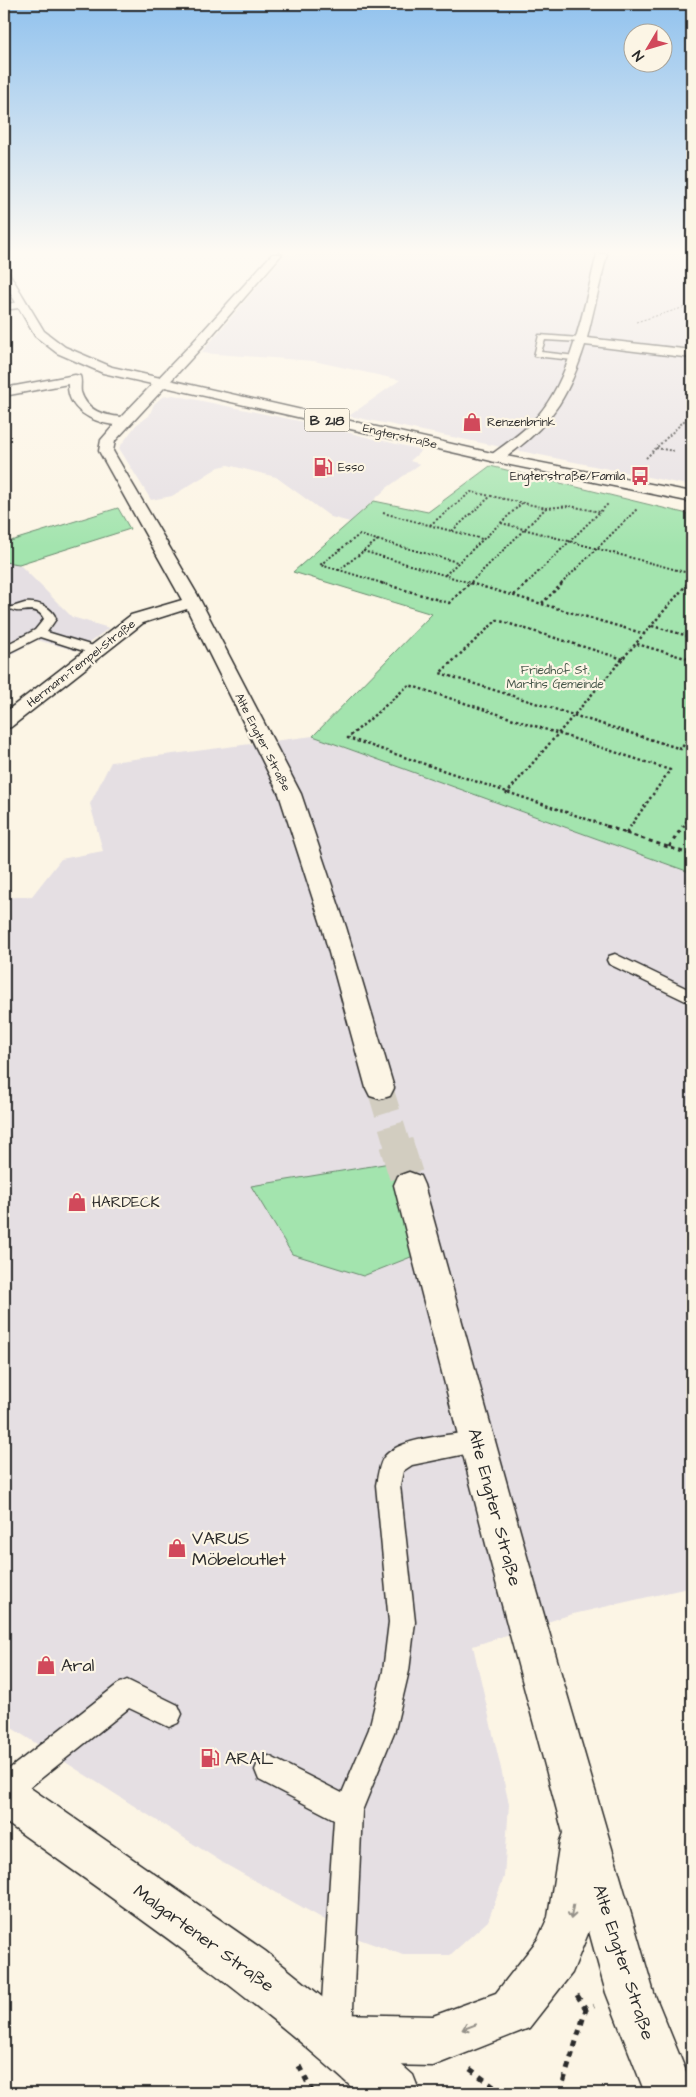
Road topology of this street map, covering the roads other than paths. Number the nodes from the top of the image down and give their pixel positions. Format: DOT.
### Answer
graph roads {
  1 [pos="65,352"];
  2 [pos="189,352"];
  3 [pos="538,352"];
  4 [pos="575,352"];
  5 [pos="675,352"];
  6 [pos="692,354"];
  7 [pos="573,358"];
  8 [pos="161,383"];
  9 [pos="4,392"];
  10 [pos="124,422"];
  11 [pos="496,458"];
  12 [pos="692,497"];
  13 [pos="192,603"];
  14 [pos="15,608"];
  15 [pos="41,632"];
  16 [pos="96,650"];
  17 [pos="4,651"];
  18 [pos="4,723"];
  19 [pos="615,960"];
  20 [pos="692,998"];
  21 [pos="380,1088"];
  22 [pos="409,1185"];
  23 [pos="477,1442"];
  24 [pos="169,1714"];
  25 [pos="269,1770"];
  26 [pos="4,1790"];
  27 [pos="4,1795"];
  28 [pos="348,1811"];
  29 [pos="583,1829"];
  30 [pos="336,2040"];
  31 [pos="396,2093"];
  32 [pos="670,2093"];
  1 -- 8 [label="street, Engterstraße / B 218"];
  2 -- 8 [label="street, Alte Engter Straße"];
  3 -- 7 [label="lane"];
  4 -- 7 [label="street"];
  5 -- 6 [label="street"];
  7 -- 11 [label="street"];
  8 -- 10 [label="street, Alte Engter Straße"];
  8 -- 11 [label="street, Engterstraße / B 218"];
  9 -- 10 [label="street"];
  10 -- 13 [label="street, Alte Engter Straße"];
  11 -- 12 [label="street, Engterstraße / B 218"];
  13 -- 16 [label="street, Hermann-Tempel-Straße"];
  13 -- 21 [label="street, Alte Engter Straße"];
  14 -- 15 [label="lane"];
  15 -- 16 [label="lane"];
  15 -- 17 [label="lane"];
  16 -- 18 [label="street, Hermann-Tempel-Straße"];
  19 -- 20 [label="lane"];
  22 -- 23 [label="street, Alte Engter Straße"];
  23 -- 28 [label="lane"];
  23 -- 29 [label="street, Alte Engter Straße"];
  24 -- 26 [label="lane"];
  25 -- 28 [label="lane"];
  27 -- 30 [label="street, Malgartener Straße"];
  28 -- 30 [label="lane"];
  29 -- 30 [label="street, Alte Engter Straße, one-way"];
  29 -- 32 [label="street, Alte Engter Straße"];
  30 -- 31 [label="street, Malgartener Straße"];
}
